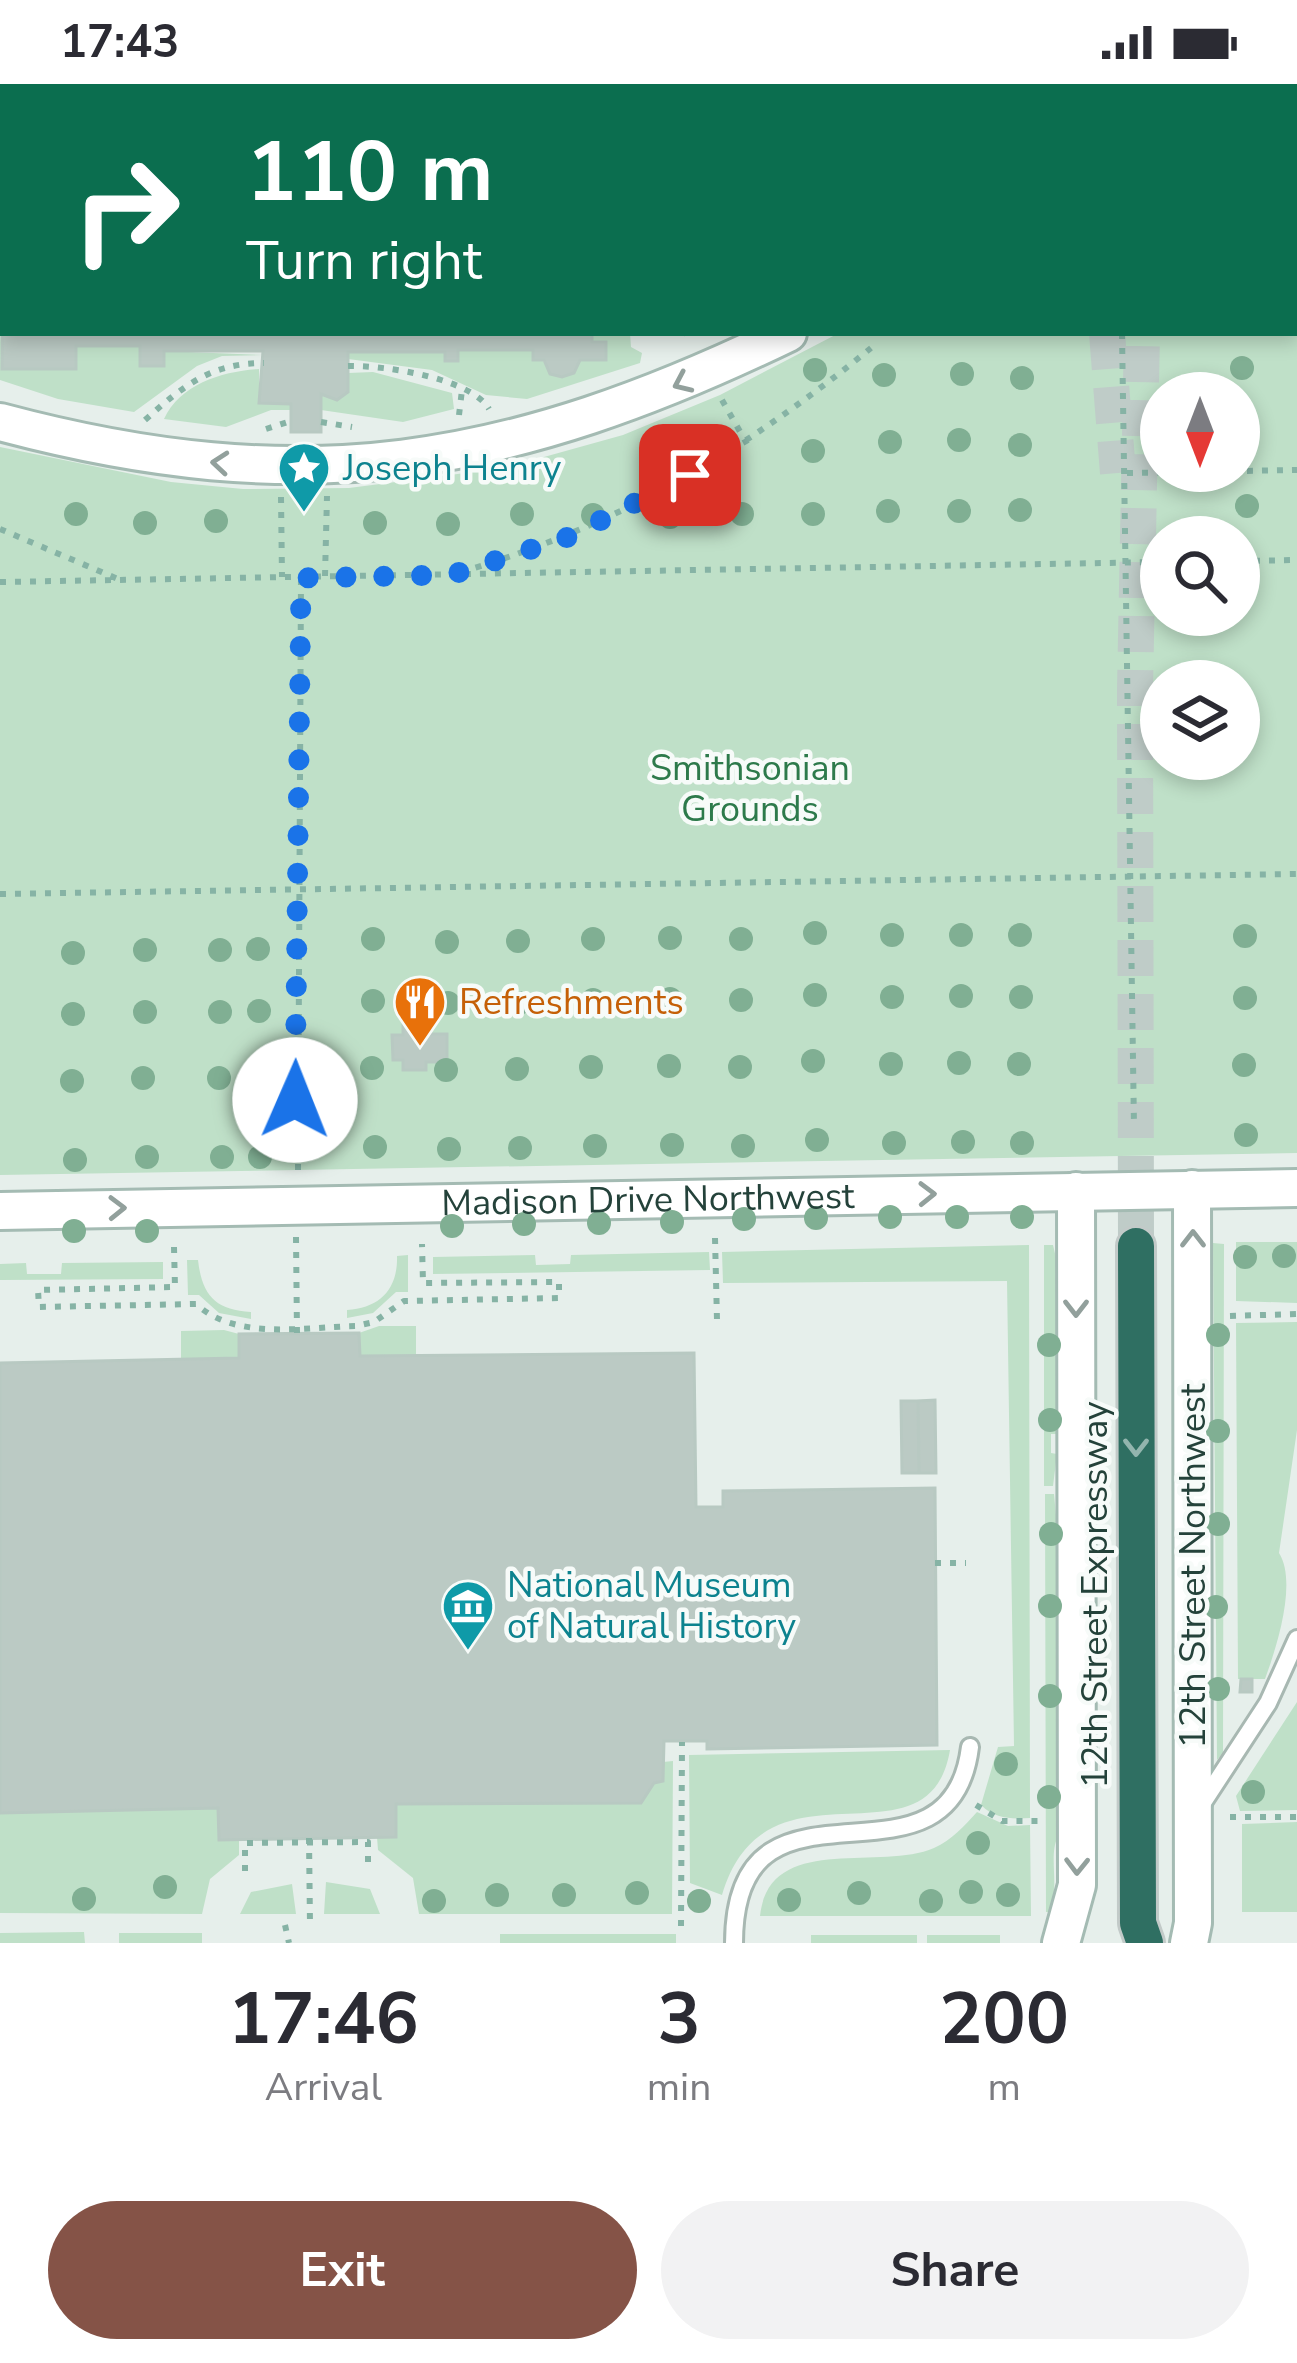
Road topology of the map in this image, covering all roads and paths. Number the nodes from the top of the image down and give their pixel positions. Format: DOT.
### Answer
graph roads {
  1 [pos="781,336"];
  2 [pos="1122,336"];
  3 [pos="871,348"];
  4 [pos="264,363"];
  5 [pos="348,366"];
  6 [pos="462,390"];
  7 [pos="720,395"];
  8 [pos="458,419"];
  9 [pos="492,420"];
  10 [pos="291,421"];
  11 [pos="0,422"];
  12 [pos="321,422"];
  13 [pos="142,423"];
  14 [pos="367,432"];
  15 [pos="255,435"];
  16 [pos="747,444"];
  17 [pos="1297,470"];
  18 [pos="1125,473"];
  19 [pos="281,501"];
  20 [pos="326,501"];
  21 [pos="0,529"];
  22 [pos="1297,560"];
  23 [pos="1260,561"];
  24 [pos="1127,562"];
  25 [pos="1140,562"];
  26 [pos="451,575"];
  27 [pos="301,578"];
  28 [pos="325,578"];
  29 [pos="282,579"];
  30 [pos="121,581"];
  31 [pos="0,582"];
  32 [pos="1297,874"];
  33 [pos="1130,877"];
  34 [pos="298,888"];
  35 [pos="0,894"];
  36 [pos="1134,1126"];
  37 [pos="298,1170"];
  38 [pos="1297,1187"];
  39 [pos="1192,1190"];
  40 [pos="1076,1191"];
  41 [pos="0,1211"];
  42 [pos="715,1238"];
  43 [pos="422,1244"];
  44 [pos="296,1245"];
  45 [pos="1136,1246"];
  46 [pos="174,1247"];
  47 [pos="1297,1314"];
  48 [pos="1229,1316"];
  49 [pos="717,1320"];
  50 [pos="297,1331"];
  51 [pos="934,1563"];
  52 [pos="966,1563"];
  53 [pos="1297,1639"];
  54 [pos="682,1742"];
  55 [pos="970,1747"];
  56 [pos="976,1805"];
  57 [pos="1212,1816"];
  58 [pos="1297,1817"];
  59 [pos="1039,1820"];
  60 [pos="309,1840"];
  61 [pos="368,1868"];
  62 [pos="245,1871"];
  63 [pos="285,1925"];
  64 [pos="310,1925"];
  65 [pos="681,1926"];
  66 [pos="289,1943"];
  67 [pos="734,1943"];
  68 [pos="1060,1943"];
  69 [pos="1145,1943"];
  70 [pos="1189,1943"];
  1 -- 11 [label="street, one-way"];
  2 -- 18 [label="path"];
  3 -- 16 [label="path"];
  4 -- 13 [label="path"];
  5 -- 6 [label="path"];
  6 -- 8 [label="path"];
  6 -- 9 [label="path"];
  7 -- 16 [label="path"];
  10 -- 15 [label="path"];
  12 -- 14 [label="path"];
  16 -- 26 [label="path"];
  17 -- 18 [label="path"];
  18 -- 24 [label="path"];
  19 -- 29 [label="path"];
  20 -- 28 [label="path"];
  21 -- 30 [label="path"];
  22 -- 23 [label="path"];
  24 -- 25 [label="path"];
  24 -- 26 [label="path"];
  24 -- 33 [label="path"];
  26 -- 28 [label="path"];
  27 -- 28 [label="path"];
  27 -- 29 [label="path"];
  27 -- 34 [label="path"];
  29 -- 30 [label="path"];
  30 -- 31 [label="path"];
  32 -- 33 [label="path"];
  33 -- 34 [label="path"];
  33 -- 36 [label="path"];
  34 -- 35 [label="path"];
  34 -- 37 [label="path"];
  38 -- 39 [label="street, Madison Drive Northwest"];
  39 -- 40 [label="street, Madison Drive Northwest"];
  57 -- 39 [label="street, 12th Street Northwest, one-way"];
  41 -- 40 [label="street, Madison Drive Northwest, one-way"];
  40 -- 68 [label="street, one-way"];
  42 -- 49 [label="path"];
  43 -- 50 [label="path"];
  44 -- 50 [label="path"];
  45 -- 69 [label="highway, 12th Street Expressway, one-way"];
  46 -- 50 [label="path"];
  47 -- 48 [label="path"];
  51 -- 52 [label="path"];
  53 -- 57 [label="lane"];
  54 -- 65 [label="path"];
  55 -- 67 [label="lane"];
  56 -- 59 [label="path"];
  57 -- 58 [label="path"];
  57 -- 70 [label="street, 12th Street Northwest"];
  60 -- 61 [label="path"];
  60 -- 62 [label="path"];
  60 -- 64 [label="path"];
  63 -- 66 [label="path"];
}
